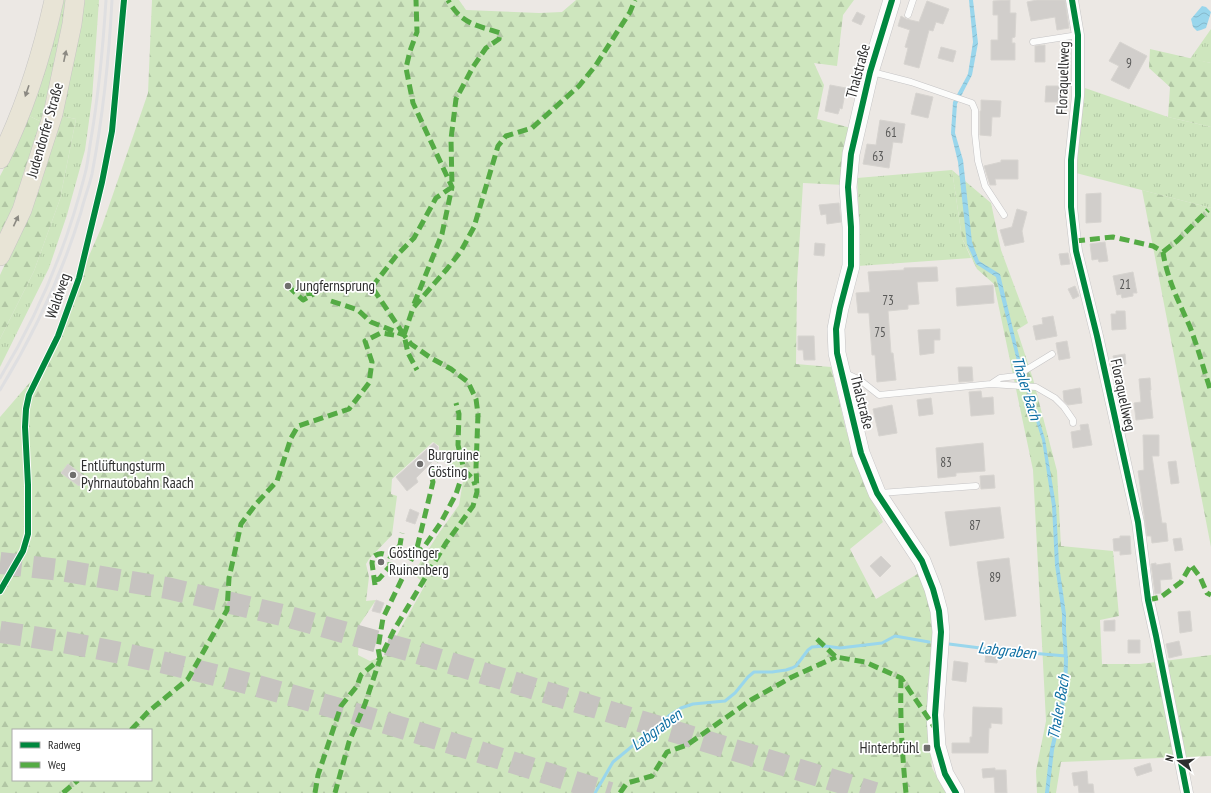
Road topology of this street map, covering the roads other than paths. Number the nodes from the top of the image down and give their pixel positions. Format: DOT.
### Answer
graph roads {
  1 [pos="54,0"];
  2 [pos="75,0"];
  3 [pos="124,0"];
  4 [pos="892,0"];
  5 [pos="913,0"];
  6 [pos="1072,0"];
  7 [pos="908,15"];
  8 [pos="1078,35"];
  9 [pos="1033,42"];
  10 [pos="870,72"];
  11 [pos="0,159"];
  12 [pos="1004,215"];
  13 [pos="0,256"];
  14 [pos="1052,354"];
  15 [pos="841,372"];
  16 [pos="1009,377"];
  17 [pos="991,384"];
  18 [pos="1010,386"];
  19 [pos="1073,423"];
  20 [pos="976,486"];
  21 [pos="877,493"];
  22 [pos="0,591"];
  23 [pos="956,793"];
  24 [pos="1187,793"];
  1 -- 11 [label="main road, Judendorfer Straße, one-way"];
  13 -- 2 [label="main road, Judendorfer Straße, one-way"];
  3 -- 22 [label="lane, Waldweg"];
  4 -- 10 [label="main road, Thalstraße"];
  5 -- 7 [label="lane"];
  6 -- 8 [label="street, Floraquellweg"];
  8 -- 9 [label="lane"];
  8 -- 24 [label="street, Floraquellweg"];
  10 -- 12 [label="lane, Thalstraße"];
  10 -- 15 [label="main road, Thalstraße"];
  14 -- 16 [label="lane, Thalstraße"];
  15 -- 17 [label="lane, Thalstraße"];
  15 -- 21 [label="main road, Thalstraße"];
  16 -- 17 [label="lane, Thalstraße"];
  16 -- 18 [label="lane"];
  17 -- 18 [label="lane, Thalstraße"];
  18 -- 19 [label="lane, Thalstraße"];
  20 -- 21 [label="lane"];
  21 -- 23 [label="main road, Thalstraße"];
}
